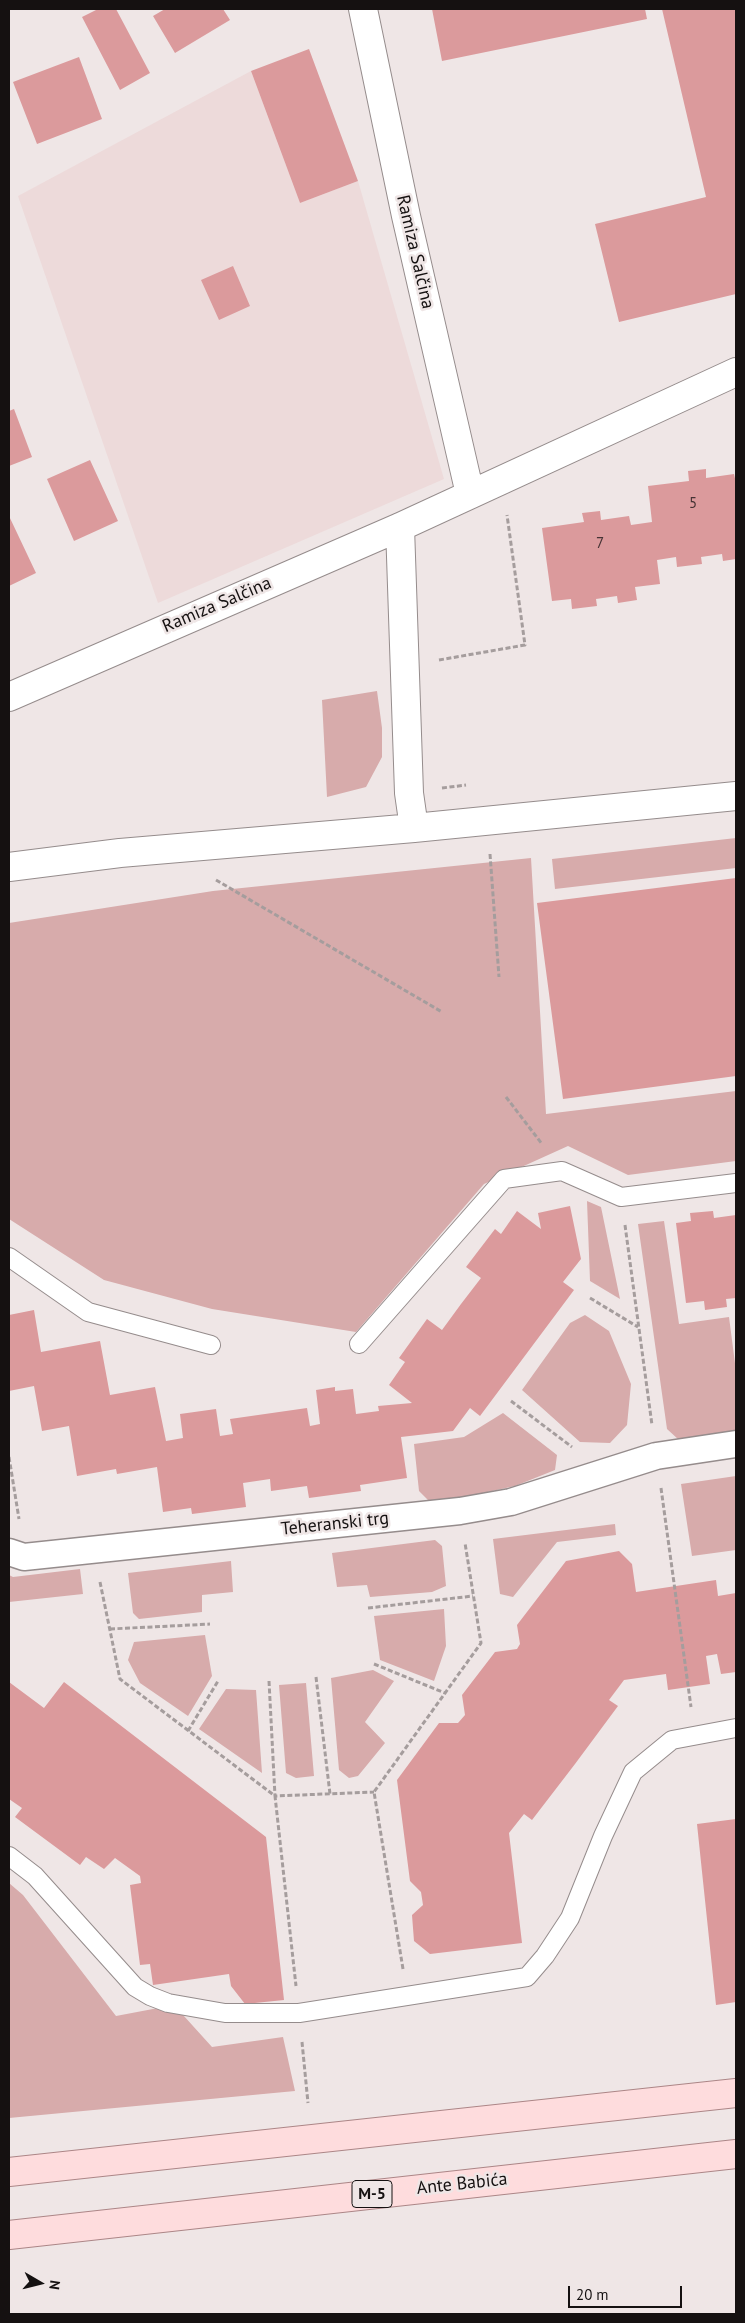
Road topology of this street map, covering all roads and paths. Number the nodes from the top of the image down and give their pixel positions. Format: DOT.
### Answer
graph roads {
  1 [pos="363,9"];
  2 [pos="736,372"];
  3 [pos="470,494"];
  4 [pos="506,511"];
  5 [pos="400,527"];
  6 [pos="435,661"];
  7 [pos="12,690"];
  8 [pos="736,796"];
  9 [pos="492,820"];
  10 [pos="414,828"];
  11 [pos="9,867"];
  12 [pos="215,879"];
  13 [pos="499,977"];
  14 [pos="442,1012"];
  15 [pos="506,1097"];
  16 [pos="562,1170"];
  17 [pos="736,1183"];
  18 [pos="621,1197"];
  19 [pos="9,1257"];
  20 [pos="590,1298"];
  21 [pos="639,1327"];
  22 [pos="359,1344"];
  23 [pos="210,1345"];
  24 [pos="511,1401"];
  25 [pos="736,1444"];
  26 [pos="656,1456"];
  27 [pos="9,1457"];
  28 [pos="604,1472"];
  29 [pos="460,1511"];
  30 [pos="93,1550"];
  31 [pos="17,1555"];
  32 [pos="473,1596"];
  33 [pos="368,1608"];
  34 [pos="210,1624"];
  35 [pos="110,1629"];
  36 [pos="374,1664"];
  37 [pos="316,1677"];
  38 [pos="218,1681"];
  39 [pos="269,1681"];
  40 [pos="445,1693"];
  41 [pos="736,1728"];
  42 [pos="188,1731"];
  43 [pos="695,1736"];
  44 [pos="374,1792"];
  45 [pos="330,1794"];
  46 [pos="275,1796"];
  47 [pos="9,1856"];
  48 [pos="408,1995"];
  49 [pos="298,2013"];
  50 [pos="736,2093"];
  51 [pos="308,2103"];
  52 [pos="736,2154"];
  53 [pos="9,2172"];
  54 [pos="9,2235"];
  1 -- 3 [label="street, Ramiza Salčina"];
  2 -- 3 [label="street, Ramiza Salčina"];
  3 -- 5 [label="street, Ramiza Salčina"];
  4 -- 6 [label="path"];
  5 -- 7 [label="street, Ramiza Salčina"];
  5 -- 10 [label="street"];
  8 -- 9 [label="street"];
  9 -- 10 [label="street"];
  9 -- 13 [label="path"];
  10 -- 11 [label="street"];
  12 -- 14 [label="path"];
  15 -- 16 [label="path"];
  16 -- 18 [label="lane"];
  16 -- 22 [label="lane"];
  17 -- 18 [label="lane"];
  18 -- 21 [label="path"];
  19 -- 23 [label="lane"];
  20 -- 21 [label="path"];
  21 -- 26 [label="path"];
  24 -- 28 [label="path"];
  25 -- 26 [label="street, Teheranski trg"];
  26 -- 28 [label="street, Teheranski trg"];
  26 -- 43 [label="path"];
  27 -- 31 [label="path"];
  28 -- 29 [label="street, Teheranski trg"];
  29 -- 30 [label="street, Teheranski trg"];
  29 -- 32 [label="path"];
  30 -- 31 [label="street, Teheranski trg"];
  30 -- 35 [label="path"];
  32 -- 33 [label="path"];
  32 -- 40 [label="path"];
  34 -- 35 [label="path"];
  35 -- 42 [label="path"];
  36 -- 40 [label="path"];
  37 -- 45 [label="path"];
  38 -- 42 [label="path"];
  39 -- 46 [label="path"];
  40 -- 44 [label="path"];
  41 -- 43 [label="lane"];
  42 -- 46 [label="path"];
  43 -- 48 [label="lane"];
  44 -- 45 [label="path"];
  44 -- 48 [label="path"];
  45 -- 46 [label="path"];
  46 -- 49 [label="path"];
  47 -- 49 [label="lane"];
  48 -- 49 [label="lane"];
  49 -- 51 [label="path"];
  50 -- 53 [label="main road"];
  52 -- 54 [label="main road, Ante Babića / M-5"];
}
